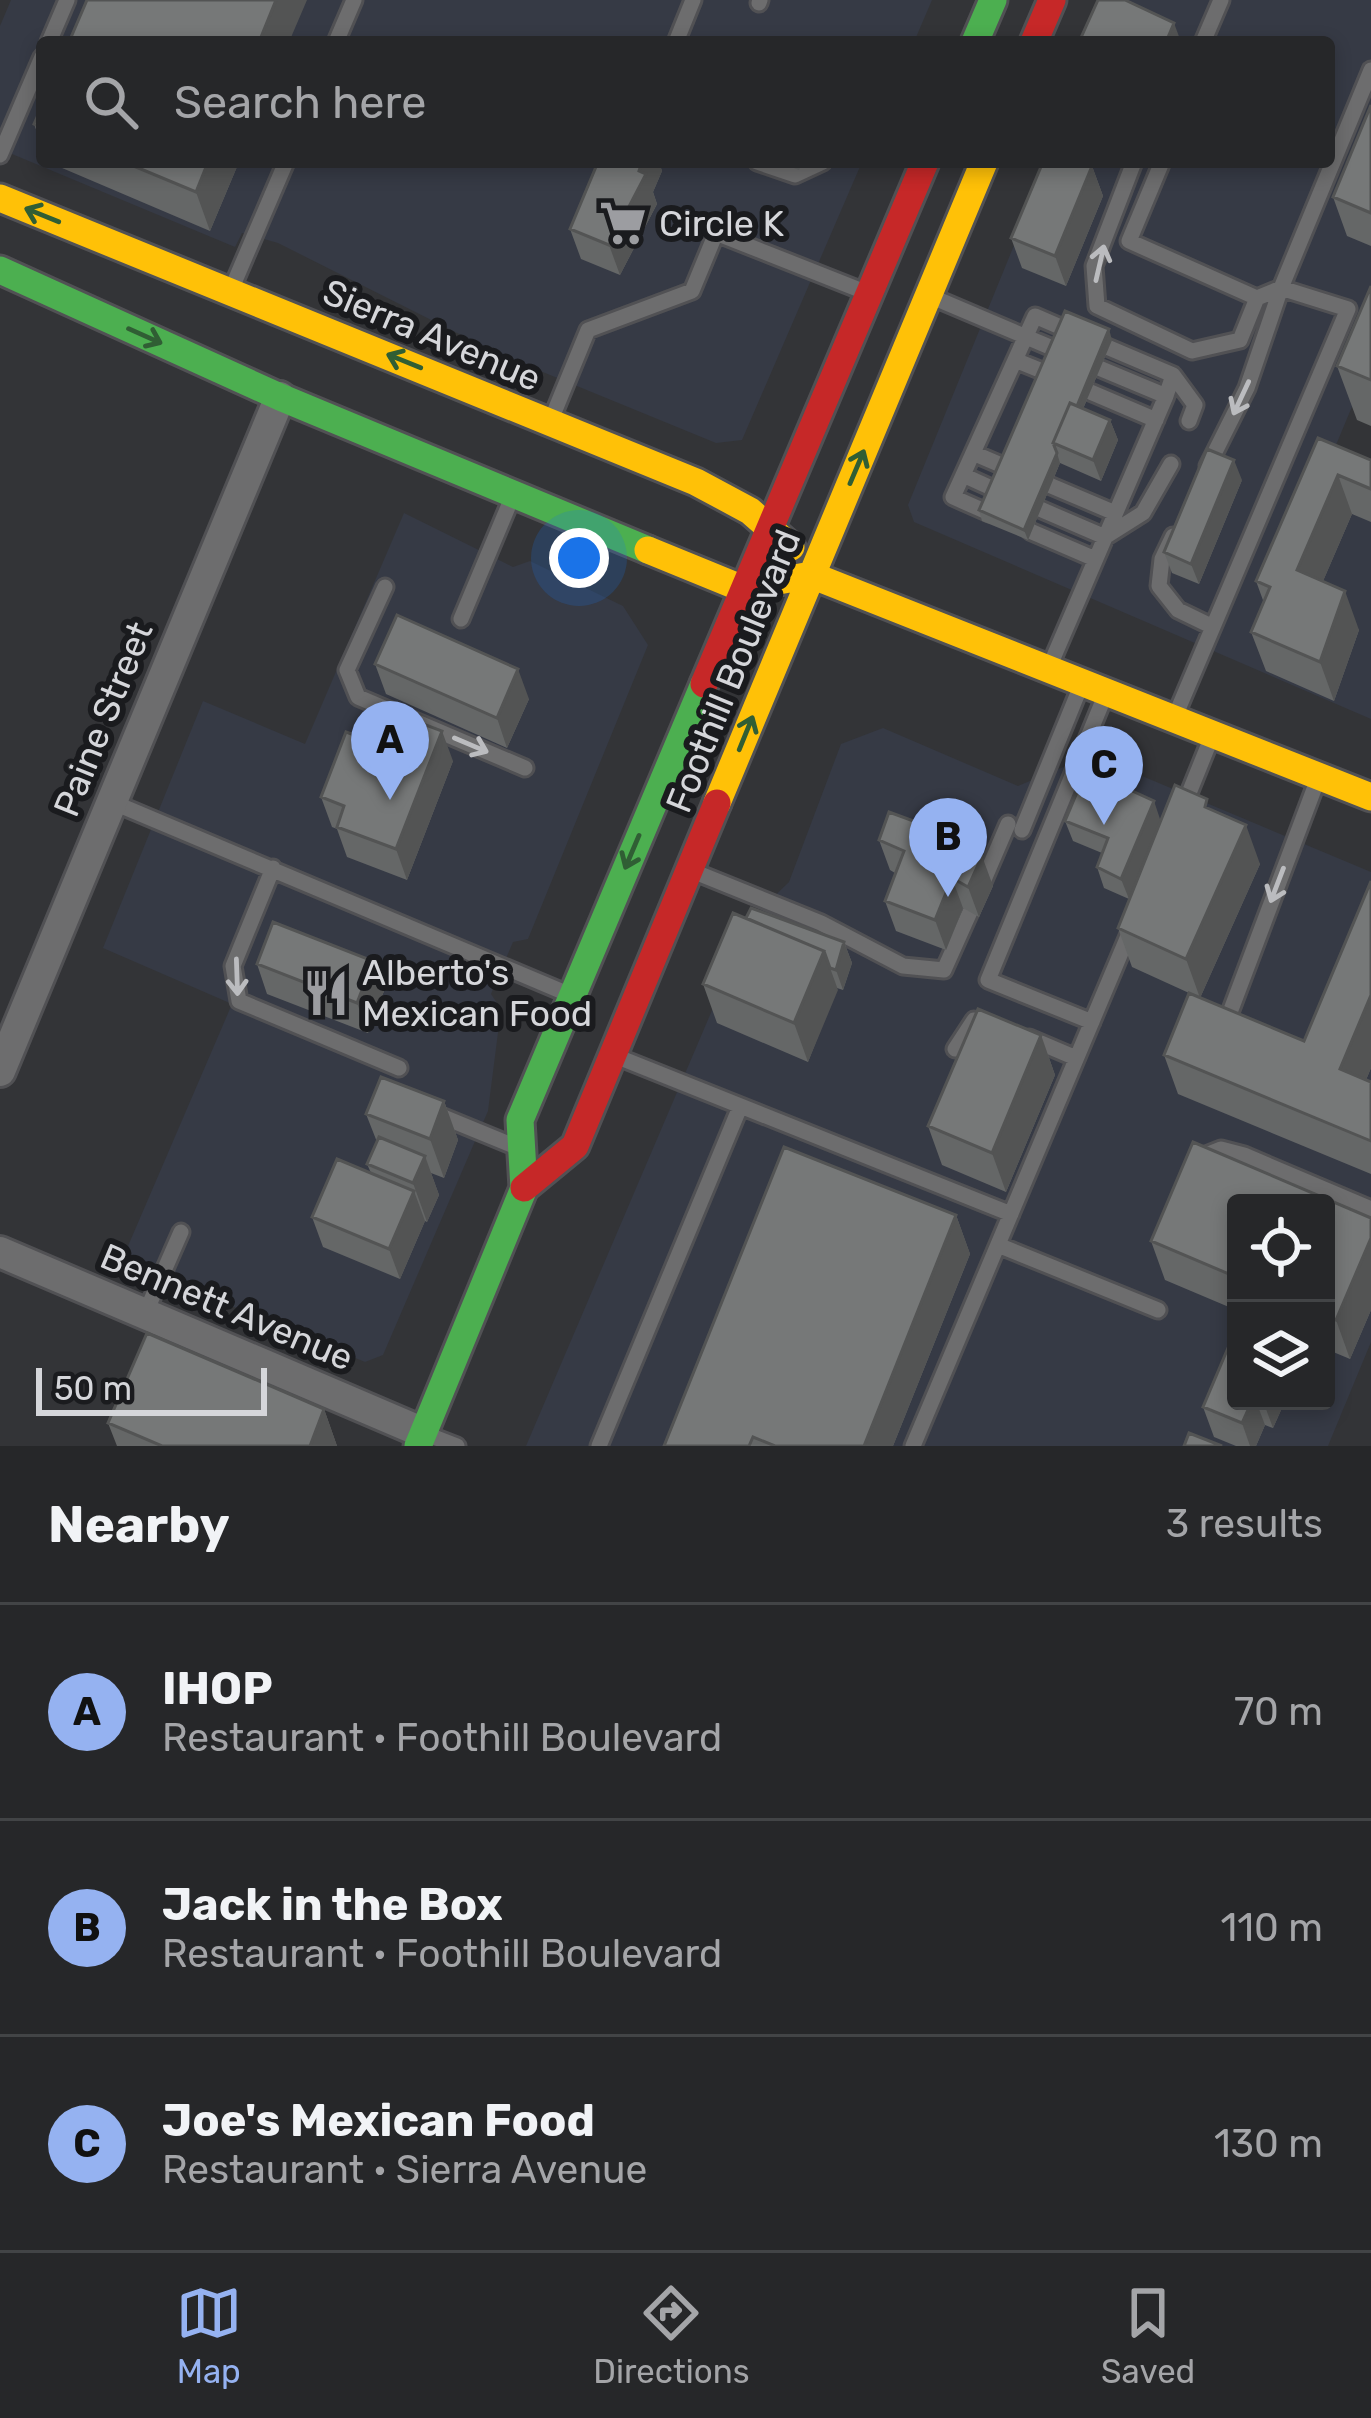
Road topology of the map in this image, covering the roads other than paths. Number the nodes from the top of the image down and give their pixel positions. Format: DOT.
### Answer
graph roads {
  1 [pos="67,0"];
  2 [pos="354,0"];
  3 [pos="693,0"];
  4 [pos="993,0"];
  5 [pos="1052,0"];
  6 [pos="1222,0"];
  7 [pos="52,36"];
  8 [pos="339,36"];
  9 [pos="678,36"];
  10 [pos="978,36"];
  11 [pos="1037,36"];
  12 [pos="1206,36"];
  13 [pos="1371,70"];
  14 [pos="36,72"];
  15 [pos="0,155"];
  16 [pos="1335,157"];
  17 [pos="283,168"];
  18 [pos="775,168"];
  19 [pos="810,168"];
  20 [pos="922,168"];
  21 [pos="982,168"];
  22 [pos="1132,168"];
  23 [pos="1160,168"];
  24 [pos="1331,168"];
  25 [pos="0,198"];
  26 [pos="0,270"];
  27 [pos="1281,288"];
  28 [pos="231,291"];
  29 [pos="870,294"];
  30 [pos="929,295"];
  31 [pos="1257,298"];
  32 [pos="1065,329"];
  33 [pos="1026,336"];
  34 [pos="1107,347"];
  35 [pos="1057,350"];
  36 [pos="1015,360"];
  37 [pos="1099,368"];
  38 [pos="1047,373"];
  39 [pos="1174,375"];
  40 [pos="1088,391"];
  41 [pos="280,397"];
  42 [pos="1166,397"];
  43 [pos="1156,420"];
  44 [pos="1189,421"];
  45 [pos="550,423"];
  46 [pos="973,453"];
  47 [pos="1171,464"];
  48 [pos="1008,468"];
  49 [pos="963,475"];
  50 [pos="1200,482"];
  51 [pos="1049,485"];
  52 [pos="998,491"];
  53 [pos="513,496"];
  54 [pos="1040,509"];
  55 [pos="989,513"];
  56 [pos="1115,513"];
  57 [pos="1181,520"];
  58 [pos="772,522"];
  59 [pos="1030,531"];
  60 [pos="1105,537"];
  61 [pos="1095,559"];
  62 [pos="812,575"];
  63 [pos="385,587"];
  64 [pos="741,588"];
  65 [pos="461,619"];
  66 [pos="1211,626"];
  67 [pos="1049,666"];
  68 [pos="1095,684"];
  69 [pos="1175,716"];
  70 [pos="1214,732"];
  71 [pos="525,768"];
  72 [pos="1319,775"];
  73 [pos="1371,796"];
  74 [pos="112,802"];
  75 [pos="1172,832"];
  76 [pos="273,868"];
  77 [pos="690,870"];
  78 [pos="983,882"];
  79 [pos="970,912"];
  80 [pos="1136,916"];
  81 [pos="572,996"];
  82 [pos="1092,1022"];
  83 [pos="1245,1028"];
  84 [pos="955,1049"];
  85 [pos="613,1054"];
  86 [pos="1076,1058"];
  87 [pos="399,1068"];
  88 [pos="0,1071"];
  89 [pos="740,1107"];
  90 [pos="426,1110"];
  91 [pos="522,1149"];
  92 [pos="1186,1179"];
  93 [pos="524,1189"];
  94 [pos="1371,1209"];
  95 [pos="1011,1214"];
  96 [pos="181,1232"];
  97 [pos="998,1245"];
  98 [pos="0,1252"];
  99 [pos="1158,1310"];
  100 [pos="145,1314"];
  101 [pos="421,1439"];
  102 [pos="457,1446"];
  103 [pos="598,1446"];
  104 [pos="913,1446"];
  1 -- 7 [label="lane"];
  2 -- 8 [label="lane"];
  3 -- 9 [label="lane"];
  4 -- 10 [label="main road"];
  5 -- 11 [label="main road"];
  6 -- 12 [label="lane"];
  13 -- 16 [label="lane"];
  14 -- 15 [label="lane"];
  17 -- 28 [label="lane"];
  18 -- 19 [label="lane"];
  20 -- 29 [label="main road, Foothill Boulevard"];
  21 -- 30 [label="main road, Foothill Boulevard"];
  31 -- 22 [label="lane, one-way"];
  23 -- 31 [label="lane"];
  24 -- 27 [label="lane"];
  28 -- 25 [label="main road, Sierra Avenue, one-way"];
  26 -- 41 [label="main road, one-way"];
  27 -- 31 [label="lane"];
  27 -- 50 [label="lane, one-way"];
  27 -- 66 [label="lane"];
  45 -- 28 [label="main road, Sierra Avenue, one-way"];
  29 -- 45 [label="lane"];
  29 -- 58 [label="main road, Foothill Boulevard"];
  30 -- 33 [label="lane"];
  62 -- 30 [label="main road, Foothill Boulevard, one-way"];
  32 -- 33 [label="lane"];
  33 -- 35 [label="lane"];
  33 -- 36 [label="lane"];
  34 -- 39 [label="lane"];
  36 -- 38 [label="lane"];
  36 -- 46 [label="lane"];
  37 -- 42 [label="lane"];
  39 -- 42 [label="lane"];
  39 -- 44 [label="lane"];
  40 -- 43 [label="lane"];
  41 -- 53 [label="main road"];
  41 -- 74 [label="street, Paine Street"];
  42 -- 43 [label="lane"];
  43 -- 56 [label="lane"];
  45 -- 58 [label="main road, Sierra Avenue"];
  46 -- 48 [label="lane"];
  46 -- 49 [label="lane"];
  47 -- 60 [label="lane"];
  49 -- 52 [label="lane"];
  49 -- 55 [label="lane"];
  51 -- 56 [label="lane"];
  53 -- 64 [label="main road"];
  53 -- 65 [label="lane"];
  54 -- 60 [label="lane"];
  56 -- 60 [label="lane"];
  57 -- 66 [label="lane"];
  58 -- 62 [label="main road, Sierra Avenue"];
  58 -- 64 [label="main road, Foothill Boulevard"];
  59 -- 61 [label="lane"];
  60 -- 61 [label="lane"];
  61 -- 67 [label="lane"];
  62 -- 64 [label="main road"];
  62 -- 67 [label="main road"];
  77 -- 62 [label="main road, Foothill Boulevard, one-way"];
  63 -- 71 [label="lane, one-way"];
  64 -- 81 [label="main road, Foothill Boulevard, one-way"];
  66 -- 69 [label="lane"];
  67 -- 68 [label="main road"];
  68 -- 69 [label="main road"];
  68 -- 78 [label="lane"];
  68 -- 82 [label="lane"];
  69 -- 70 [label="main road"];
  70 -- 72 [label="main road"];
  70 -- 75 [label="lane"];
  72 -- 73 [label="main road"];
  72 -- 83 [label="lane, one-way"];
  74 -- 76 [label="lane"];
  74 -- 88 [label="street, Paine Street"];
  76 -- 81 [label="lane"];
  76 -- 87 [label="lane, one-way"];
  77 -- 79 [label="lane"];
  77 -- 85 [label="main road, Foothill Boulevard"];
  80 -- 82 [label="lane"];
  81 -- 91 [label="main road, Foothill Boulevard"];
  82 -- 86 [label="lane"];
  84 -- 86 [label="lane"];
  85 -- 89 [label="lane"];
  85 -- 93 [label="main road, Foothill Boulevard"];
  86 -- 95 [label="lane"];
  89 -- 95 [label="lane"];
  89 -- 103 [label="lane"];
  90 -- 91 [label="lane"];
  91 -- 93 [label="main road, Foothill Boulevard"];
  92 -- 94 [label="lane"];
  93 -- 101 [label="main road, Foothill Boulevard"];
  95 -- 97 [label="lane"];
  96 -- 100 [label="lane"];
  97 -- 99 [label="lane"];
  97 -- 104 [label="lane"];
  98 -- 100 [label="street, Bennett Avenue"];
  100 -- 101 [label="street, Bennett Avenue"];
  101 -- 102 [label="lane"];
}
